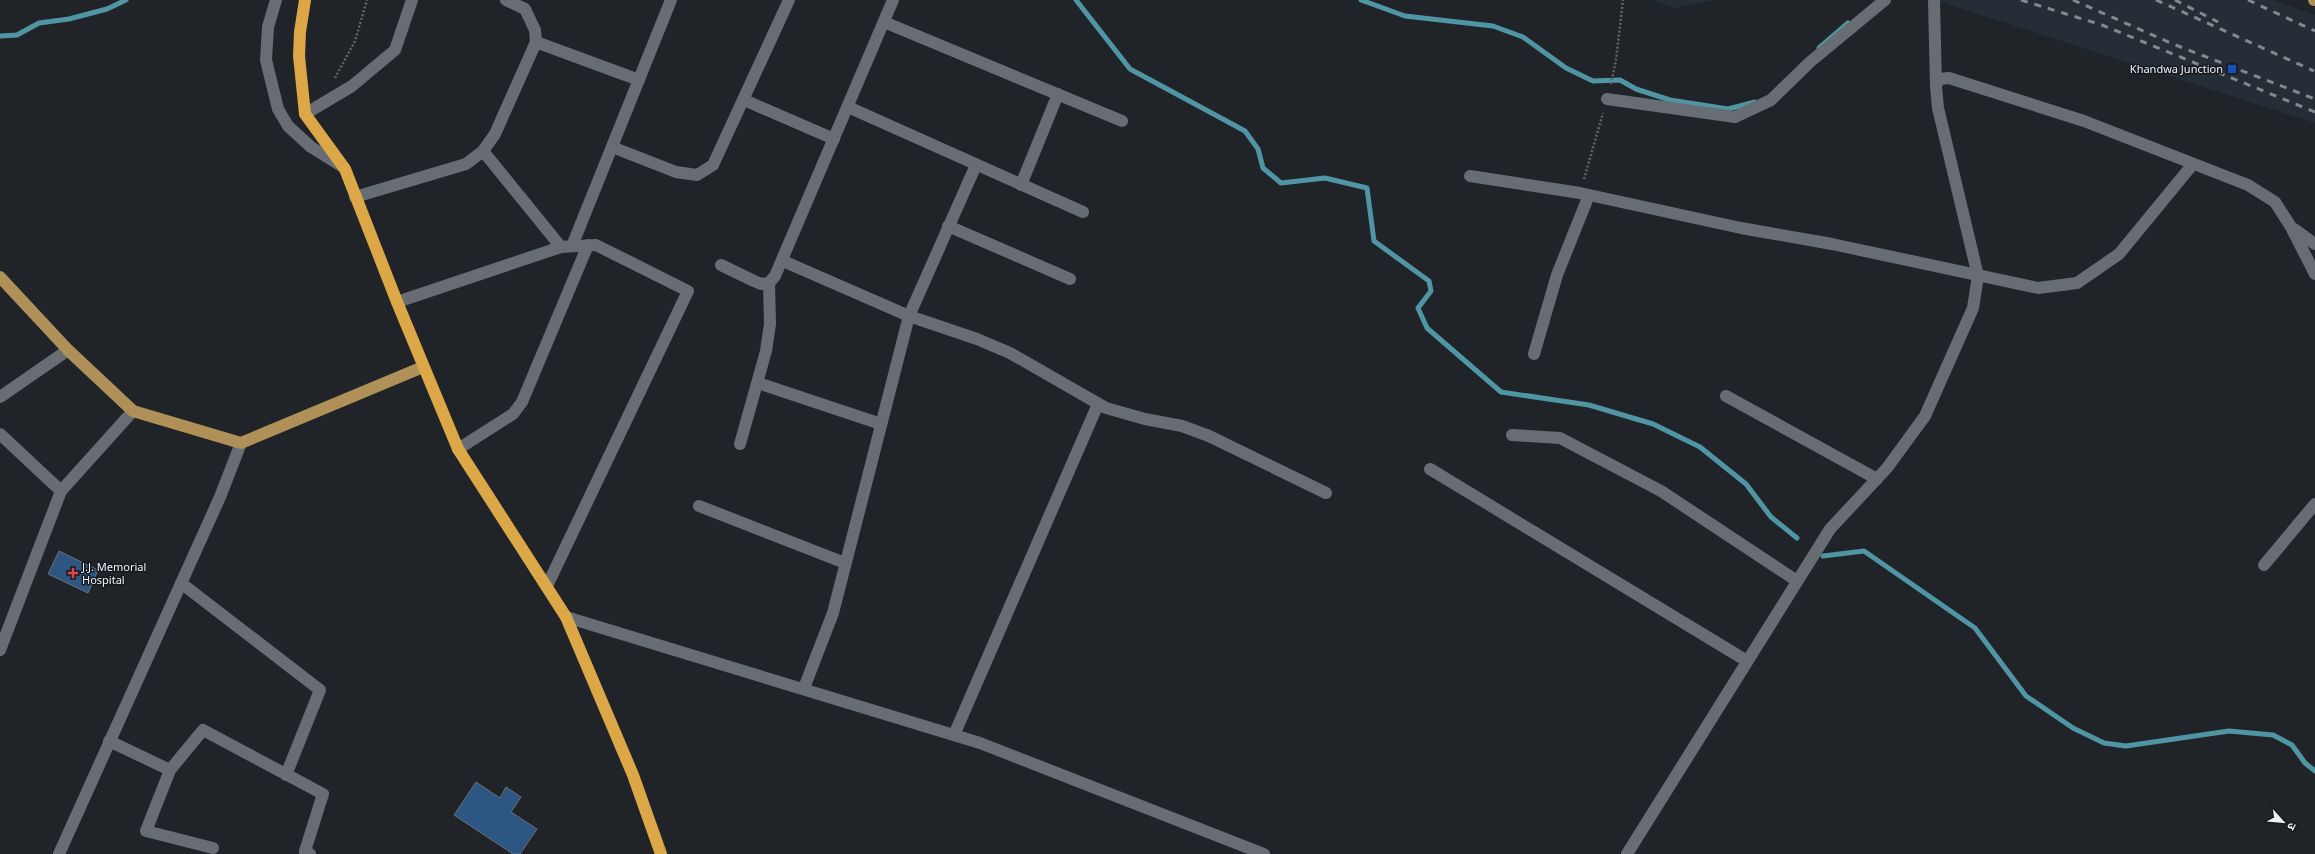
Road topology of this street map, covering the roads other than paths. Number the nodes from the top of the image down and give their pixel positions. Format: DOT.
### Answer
graph roads {
  1 [pos="276,0"];
  2 [pos="304,0"];
  3 [pos="412,0"];
  4 [pos="506,0"];
  5 [pos="672,0"];
  6 [pos="789,0"];
  7 [pos="893,0"];
  8 [pos="1885,0"];
  9 [pos="1934,0"];
  10 [pos="884,22"];
  11 [pos="536,42"];
  12 [pos="639,80"];
  13 [pos="1936,86"];
  14 [pos="1058,94"];
  15 [pos="1607,99"];
  16 [pos="744,100"];
  17 [pos="848,107"];
  18 [pos="305,114"];
  19 [pos="1122,122"];
  20 [pos="834,140"];
  21 [pos="612,147"];
  22 [pos="483,151"];
  23 [pos="2194,164"];
  24 [pos="976,165"];
  25 [pos="345,169"];
  26 [pos="1470,176"];
  27 [pos="1021,185"];
  28 [pos="1584,194"];
  29 [pos="355,197"];
  30 [pos="1083,212"];
  31 [pos="948,226"];
  32 [pos="2291,227"];
  33 [pos="2315,244"];
  34 [pos="588,246"];
  35 [pos="567,247"];
  36 [pos="783,261"];
  37 [pos="721,265"];
  38 [pos="2315,274"];
  39 [pos="1978,276"];
  40 [pos="0,277"];
  41 [pos="1070,279"];
  42 [pos="769,283"];
  43 [pos="397,302"];
  44 [pos="909,316"];
  45 [pos="68,350"];
  46 [pos="1534,354"];
  47 [pos="423,367"];
  48 [pos="758,383"];
  49 [pos="1726,396"];
  50 [pos="0,397"];
  51 [pos="1098,404"];
  52 [pos="133,411"];
  53 [pos="881,424"];
  54 [pos="0,434"];
  55 [pos="1512,435"];
  56 [pos="241,443"];
  57 [pos="740,444"];
  58 [pos="458,450"];
  59 [pos="1430,469"];
  60 [pos="1877,479"];
  61 [pos="61,491"];
  62 [pos="1326,493"];
  63 [pos="2315,504"];
  64 [pos="699,506"];
  65 [pos="845,563"];
  66 [pos="2264,565"];
  67 [pos="1797,581"];
  68 [pos="181,582"];
  69 [pos="547,586"];
  70 [pos="566,617"];
  71 [pos="0,650"];
  72 [pos="1747,661"];
  73 [pos="804,688"];
  74 [pos="954,735"];
  75 [pos="109,742"];
  76 [pos="170,770"];
  77 [pos="286,774"];
  78 [pos="213,848"];
  79 [pos="59,854"];
  80 [pos="310,854"];
  81 [pos="660,854"];
  82 [pos="1264,854"];
  83 [pos="1627,854"];
  1 -- 25 [label="street"];
  2 -- 18 [label="highway"];
  3 -- 18 [label="street"];
  4 -- 11 [label="street"];
  5 -- 12 [label="street"];
  6 -- 16 [label="street"];
  7 -- 10 [label="street"];
  8 -- 15 [label="street"];
  9 -- 13 [label="street"];
  10 -- 14 [label="street"];
  10 -- 17 [label="street"];
  11 -- 12 [label="street"];
  11 -- 22 [label="street"];
  12 -- 21 [label="street"];
  13 -- 23 [label="street"];
  13 -- 39 [label="street"];
  14 -- 19 [label="street"];
  14 -- 27 [label="street"];
  16 -- 20 [label="street"];
  16 -- 21 [label="street"];
  17 -- 20 [label="street"];
  17 -- 24 [label="street"];
  18 -- 25 [label="highway"];
  20 -- 36 [label="street"];
  21 -- 35 [label="street"];
  22 -- 29 [label="street"];
  22 -- 35 [label="street"];
  23 -- 32 [label="street"];
  23 -- 39 [label="street"];
  24 -- 27 [label="street"];
  24 -- 31 [label="street"];
  25 -- 29 [label="highway"];
  26 -- 28 [label="street"];
  27 -- 30 [label="street"];
  28 -- 39 [label="street"];
  28 -- 46 [label="street"];
  29 -- 43 [label="highway"];
  31 -- 41 [label="street"];
  31 -- 44 [label="street"];
  32 -- 33 [label="street"];
  32 -- 38 [label="street"];
  34 -- 35 [label="street"];
  34 -- 58 [label="street"];
  34 -- 69 [label="street"];
  35 -- 43 [label="street"];
  36 -- 42 [label="street"];
  36 -- 44 [label="street"];
  37 -- 42 [label="street"];
  39 -- 60 [label="street"];
  40 -- 45 [label="main road"];
  42 -- 48 [label="street"];
  43 -- 47 [label="highway"];
  44 -- 51 [label="street"];
  44 -- 53 [label="street"];
  45 -- 50 [label="street"];
  45 -- 52 [label="main road"];
  47 -- 56 [label="main road"];
  47 -- 58 [label="highway"];
  48 -- 53 [label="street"];
  48 -- 57 [label="street"];
  49 -- 60 [label="street"];
  51 -- 62 [label="street"];
  51 -- 74 [label="street"];
  52 -- 56 [label="main road"];
  52 -- 61 [label="street"];
  53 -- 65 [label="street"];
  54 -- 61 [label="street"];
  55 -- 67 [label="street"];
  56 -- 68 [label="street"];
  58 -- 69 [label="highway"];
  59 -- 72 [label="street"];
  60 -- 67 [label="street"];
  61 -- 71 [label="street"];
  63 -- 66 [label="street"];
  64 -- 65 [label="street"];
  65 -- 73 [label="street"];
  67 -- 72 [label="street"];
  68 -- 75 [label="street"];
  68 -- 77 [label="street"];
  69 -- 70 [label="highway"];
  70 -- 73 [label="street"];
  70 -- 81 [label="highway"];
  72 -- 83 [label="street"];
  73 -- 74 [label="street"];
  74 -- 82 [label="street"];
  75 -- 76 [label="street"];
  75 -- 79 [label="street"];
  76 -- 77 [label="street"];
  76 -- 78 [label="street"];
  77 -- 80 [label="street"];
}
